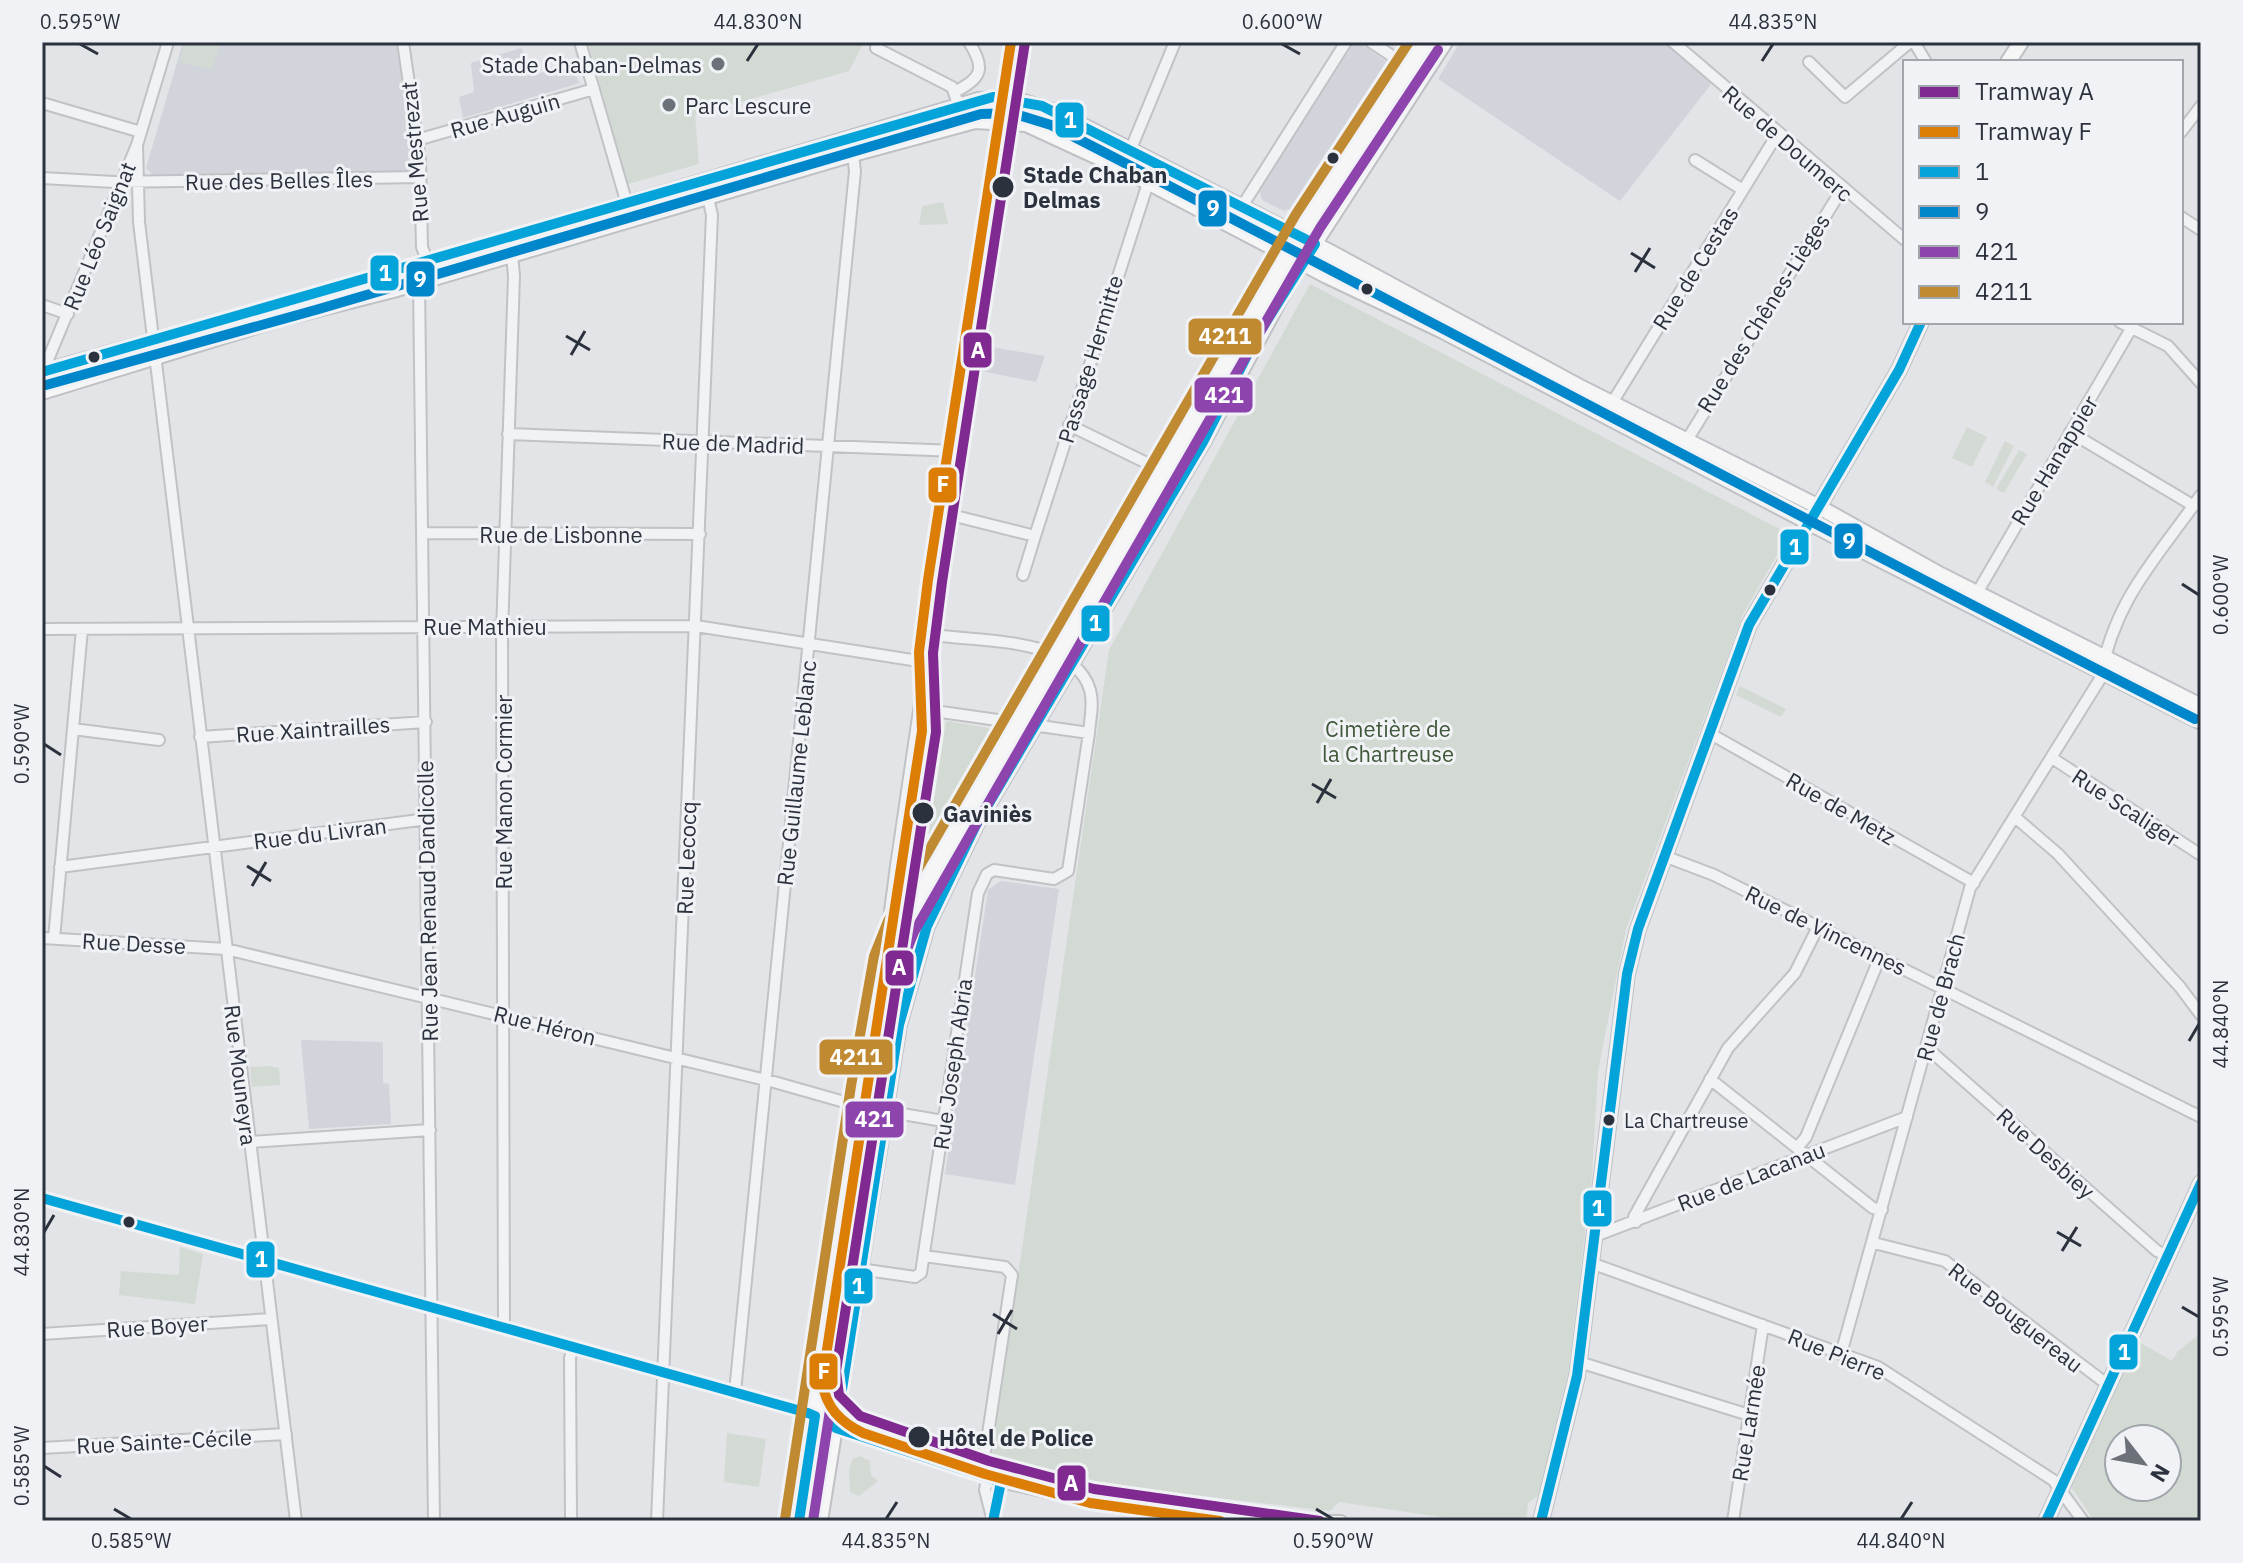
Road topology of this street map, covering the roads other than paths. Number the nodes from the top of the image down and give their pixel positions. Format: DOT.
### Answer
graph roads {
  1 [pos="168,42"];
  2 [pos="403,42"];
  3 [pos="580,42"];
  4 [pos="969,42"];
  5 [pos="1025,42"];
  6 [pos="1175,42"];
  7 [pos="1346,42"];
  8 [pos="1371,42"];
  9 [pos="1426,42"];
  10 [pos="1445,42"];
  11 [pos="1673,42"];
  12 [pos="1912,42"];
  13 [pos="2021,42"];
  14 [pos="1687,46"];
  15 [pos="876,48"];
  16 [pos="1925,60"];
  17 [pos="2009,60"];
  18 [pos="1809,62"];
  19 [pos="1410,68"];
  20 [pos="594,89"];
  21 [pos="958,98"];
  22 [pos="1014,99"];
  23 [pos="42,103"];
  24 [pos="2201,106"];
  25 [pos="1006,121"];
  26 [pos="2183,129"];
  27 [pos="141,132"];
  28 [pos="1778,133"];
  29 [pos="417,140"];
  30 [pos="137,145"];
  31 [pos="1130,151"];
  32 [pos="853,154"];
  33 [pos="1695,160"];
  34 [pos="421,177"];
  35 [pos="42,178"];
  36 [pos="122,182"];
  37 [pos="137,182"];
  38 [pos="1154,187"];
  39 [pos="706,188"];
  40 [pos="1842,189"];
  41 [pos="1743,190"];
  42 [pos="627,204"];
  43 [pos="1241,208"];
  44 [pos="2183,218"];
  45 [pos="2201,230"];
  46 [pos="1903,238"];
  47 [pos="1315,244"];
  48 [pos="1294,246"];
  49 [pos="535,249"];
  50 [pos="512,255"];
  51 [pos="426,261"];
  52 [pos="1304,261"];
  53 [pos="441,276"];
  54 [pos="419,282"];
  55 [pos="42,305"];
  56 [pos="1432,307"];
  57 [pos="68,314"];
  58 [pos="1920,324"];
  59 [pos="2125,324"];
  60 [pos="1434,326"];
  61 [pos="2132,327"];
  62 [pos="153,340"];
  63 [pos="106,353"];
  64 [pos="156,359"];
  65 [pos="42,372"];
  66 [pos="84,379"];
  67 [pos="2201,383"];
  68 [pos="42,390"];
  69 [pos="1612,403"];
  70 [pos="1069,425"];
  71 [pos="2070,432"];
  72 [pos="508,434"];
  73 [pos="1687,440"];
  74 [pos="702,441"];
  75 [pos="828,446"];
  76 [pos="957,451"];
  77 [pos="1163,471"];
  78 [pos="2201,495"];
  79 [pos="2194,506"];
  80 [pos="1819,507"];
  81 [pos="947,514"];
  82 [pos="1809,522"];
  83 [pos="423,533"];
  84 [pos="506,533"];
  85 [pos="700,534"];
  86 [pos="1035,536"];
  87 [pos="1023,575"];
  88 [pos="1941,575"];
  89 [pos="1977,593"];
  90 [pos="425,626"];
  91 [pos="503,626"];
  92 [pos="696,626"];
  93 [pos="188,628"];
  94 [pos="42,629"];
  95 [pos="82,629"];
  96 [pos="929,634"];
  97 [pos="809,643"];
  98 [pos="1057,654"];
  99 [pos="925,662"];
  100 [pos="1072,662"];
  101 [pos="2103,663"];
  102 [pos="2201,706"];
  103 [pos="920,709"];
  104 [pos="426,722"];
  105 [pos="2201,722"];
  106 [pos="1016,724"];
  107 [pos="1033,726"];
  108 [pos="73,729"];
  109 [pos="1089,733"];
  110 [pos="1709,733"];
  111 [pos="200,737"];
  112 [pos="159,740"];
  113 [pos="2052,758"];
  114 [pos="2015,817"];
  115 [pos="427,819"];
  116 [pos="214,847"];
  117 [pos="2201,855"];
  118 [pos="1664,856"];
  119 [pos="60,867"];
  120 [pos="1974,883"];
  121 [pos="1818,927"];
  122 [pos="42,938"];
  123 [pos="54,939"];
  124 [pos="893,947"];
  125 [pos="226,949"];
  126 [pos="1880,957"];
  127 [pos="1942,988"];
  128 [pos="429,997"];
  129 [pos="2201,1015"];
  130 [pos="505,1016"];
  131 [pos="1926,1047"];
  132 [pos="677,1058"];
  133 [pos="1710,1079"];
  134 [pos="766,1080"];
  135 [pos="862,1107"];
  136 [pos="888,1112"];
  137 [pos="1907,1117"];
  138 [pos="2201,1117"];
  139 [pos="943,1121"];
  140 [pos="430,1130"];
  141 [pos="249,1142"];
  142 [pos="1802,1151"];
  143 [pos="2201,1183"];
  144 [pos="42,1198"];
  145 [pos="1882,1210"];
  146 [pos="1636,1222"];
  147 [pos="1595,1236"];
  148 [pos="1874,1243"];
  149 [pos="924,1256"];
  150 [pos="2168,1256"];
  151 [pos="263,1261"];
  152 [pos="1591,1263"];
  153 [pos="860,1269"];
  154 [pos="431,1308"];
  155 [pos="271,1319"];
  156 [pos="1763,1325"];
  157 [pos="504,1328"];
  158 [pos="42,1334"];
  159 [pos="573,1347"];
  160 [pos="1841,1354"];
  161 [pos="1579,1362"];
  162 [pos="663,1373"];
  163 [pos="2108,1385"];
  164 [pos="735,1392"];
  165 [pos="1749,1415"];
  166 [pos="815,1416"];
  167 [pos="836,1428"];
  168 [pos="286,1434"];
  169 [pos="42,1448"];
  170 [pos="983,1477"];
  171 [pos="1001,1482"];
  172 [pos="2061,1488"];
  173 [pos="992,1520"];
  174 [pos="296,1521"];
  175 [pos="434,1521"];
  176 [pos="571,1521"];
  177 [pos="657,1521"];
  178 [pos="799,1521"];
  179 [pos="820,1521"];
  180 [pos="1236,1521"];
  181 [pos="1324,1521"];
  182 [pos="1338,1521"];
  183 [pos="1541,1521"];
  184 [pos="1733,1521"];
  185 [pos="2046,1521"];
  186 [pos="2083,1521"];
  1 -- 27 [label="street, Rue Léo Saignat"];
  2 -- 29 [label="street, Rue Mestrezat"];
  3 -- 20 [label="street"];
  4 -- 21 [label="street"];
  5 -- 22 [label="street"];
  6 -- 31 [label="street"];
  7 -- 43 [label="street"];
  8 -- 19 [label="street"];
  9 -- 19 [label="main road"];
  10 -- 47 [label="main road"];
  11 -- 14 [label="street, Rue de Doumerc"];
  12 -- 16 [label="street"];
  12 -- 18 [label="street"];
  13 -- 17 [label="main road"];
  14 -- 28 [label="street, Rue de Doumerc"];
  15 -- 21 [label="street"];
  19 -- 48 [label="main road"];
  20 -- 29 [label="street, Rue Auguin"];
  20 -- 42 [label="street"];
  21 -- 22 [label="main road"];
  21 -- 39 [label="main road"];
  22 -- 31 [label="main road"];
  23 -- 27 [label="street"];
  24 -- 26 [label="street"];
  25 -- 31 [label="street"];
  25 -- 32 [label="main road"];
  25 -- 38 [label="main road"];
  25 -- 76 [label="street"];
  27 -- 30 [label="street, Rue Léo Saignat"];
  28 -- 40 [label="street, Rue de Doumerc"];
  28 -- 41 [label="street, Rue de Cestas"];
  29 -- 34 [label="street, Rue Mestrezat"];
  30 -- 36 [label="street, Rue Léo Saignat"];
  30 -- 37 [label="street, Rue Léo Saignat"];
  31 -- 43 [label="main road"];
  32 -- 39 [label="main road"];
  32 -- 75 [label="street, Rue Guillaume Leblanc"];
  33 -- 41 [label="street"];
  34 -- 37 [label="street, Rue des Belles Îles"];
  34 -- 51 [label="street, Rue Mestrezat"];
  35 -- 36 [label="street, Rue des Belles Îles"];
  36 -- 37 [label="street, Rue des Belles Îles"];
  36 -- 57 [label="street, Rue Léo Saignat"];
  37 -- 62 [label="street, Rue Léo Saignat"];
  38 -- 48 [label="main road"];
  38 -- 70 [label="street, Passage Hermitte"];
  39 -- 42 [label="main road"];
  39 -- 49 [label="main road"];
  39 -- 74 [label="street, Rue Lecocq"];
  40 -- 46 [label="street, Rue de Doumerc"];
  40 -- 73 [label="street, Rue des Chênes-Lièges"];
  41 -- 69 [label="street, Rue de Cestas"];
  42 -- 49 [label="street"];
  42 -- 51 [label="main road"];
  43 -- 48 [label="main road"];
  44 -- 45 [label="street"];
  47 -- 48 [label="main road"];
  47 -- 52 [label="main road"];
  47 -- 56 [label="main road"];
  48 -- 52 [label="main road"];
  48 -- 77 [label="main road"];
  49 -- 50 [label="main road"];
  50 -- 53 [label="main road"];
  50 -- 72 [label="street, Rue Manon Cormier"];
  51 -- 53 [label="street"];
  51 -- 62 [label="main road"];
  52 -- 56 [label="main road"];
  52 -- 60 [label="main road"];
  52 -- 100 [label="main road"];
  53 -- 54 [label="main road"];
  54 -- 64 [label="main road"];
  54 -- 83 [label="street, Rue Jean Renaud Dandicolle"];
  55 -- 57 [label="street"];
  56 -- 60 [label="street"];
  56 -- 69 [label="main road"];
  57 -- 65 [label="street, Rue Léo Saignat"];
  58 -- 80 [label="main road"];
  59 -- 61 [label="street"];
  60 -- 82 [label="main road"];
  61 -- 67 [label="street"];
  61 -- 71 [label="street, Rue Hanappier"];
  62 -- 63 [label="main road"];
  62 -- 64 [label="street, Rue Léo Saignat"];
  62 -- 66 [label="street"];
  63 -- 65 [label="main road"];
  63 -- 68 [label="street"];
  64 -- 66 [label="main road"];
  64 -- 93 [label="street, Rue Mouneyra"];
  66 -- 68 [label="main road"];
  69 -- 73 [label="main road"];
  70 -- 77 [label="street"];
  70 -- 86 [label="street, Passage Hermitte"];
  71 -- 79 [label="street"];
  71 -- 89 [label="street, Rue Hanappier"];
  72 -- 74 [label="street, Rue de Madrid"];
  72 -- 84 [label="street, Rue Manon Cormier"];
  73 -- 80 [label="main road"];
  74 -- 75 [label="street, Rue de Madrid"];
  74 -- 85 [label="street, Rue Lecocq"];
  75 -- 76 [label="street, Rue de Madrid"];
  75 -- 97 [label="street, Rue Guillaume Leblanc"];
  76 -- 81 [label="street"];
  77 -- 98 [label="main road"];
  78 -- 79 [label="street, Rue de Brach"];
  79 -- 101 [label="street, Rue de Brach"];
  80 -- 82 [label="main road"];
  80 -- 88 [label="main road"];
  81 -- 86 [label="street"];
  81 -- 96 [label="street"];
  82 -- 88 [label="main road"];
  82 -- 101 [label="main road"];
  82 -- 110 [label="main road"];
  83 -- 84 [label="street, Rue de Lisbonne"];
  83 -- 90 [label="street, Rue Jean Renaud Dandicolle"];
  84 -- 85 [label="street, Rue de Lisbonne"];
  84 -- 91 [label="street, Rue Manon Cormier"];
  85 -- 92 [label="street, Rue Lecocq"];
  86 -- 87 [label="street, Passage Hermitte"];
  88 -- 89 [label="main road"];
  89 -- 101 [label="main road"];
  90 -- 91 [label="street, Rue Mathieu"];
  90 -- 93 [label="street, Rue Mathieu"];
  90 -- 104 [label="street, Rue Jean Renaud Dandicolle"];
  91 -- 92 [label="street, Rue Mathieu"];
  91 -- 130 [label="street, Rue Manon Cormier"];
  92 -- 97 [label="street, Rue Mathieu"];
  92 -- 132 [label="street, Rue Lecocq"];
  93 -- 95 [label="street, Rue Mathieu"];
  93 -- 111 [label="street, Rue Mouneyra"];
  94 -- 95 [label="street, Rue Mathieu"];
  95 -- 108 [label="street"];
  96 -- 98 [label="street"];
  96 -- 99 [label="street"];
  97 -- 99 [label="street, Rue Mathieu"];
  97 -- 134 [label="street, Rue Guillaume Leblanc"];
  98 -- 100 [label="street"];
  98 -- 106 [label="main road"];
  98 -- 107 [label="street"];
  99 -- 103 [label="street"];
  100 -- 107 [label="main road"];
  100 -- 109 [label="street"];
  101 -- 102 [label="main road"];
  101 -- 105 [label="main road"];
  101 -- 113 [label="street, Rue de Brach"];
  103 -- 106 [label="street"];
  103 -- 124 [label="street"];
  104 -- 111 [label="street, Rue Xaintrailles"];
  104 -- 115 [label="street, Rue Jean Renaud Dandicolle"];
  106 -- 107 [label="street"];
  106 -- 124 [label="main road"];
  107 -- 109 [label="street"];
  107 -- 136 [label="main road"];
  108 -- 112 [label="street"];
  108 -- 119 [label="street"];
  109 -- 139 [label="street, Rue Joseph Abria"];
  110 -- 118 [label="main road"];
  110 -- 120 [label="street, Rue de Metz"];
  111 -- 116 [label="street, Rue Mouneyra"];
  113 -- 114 [label="street, Rue de Brach"];
  113 -- 117 [label="street, Rue Scaliger"];
  114 -- 120 [label="street, Rue de Brach"];
  114 -- 129 [label="street"];
  115 -- 116 [label="street, Rue du Livran"];
  115 -- 128 [label="street, Rue Jean Renaud Dandicolle"];
  116 -- 119 [label="street, Rue du Livran"];
  116 -- 125 [label="street, Rue Mouneyra"];
  118 -- 121 [label="street, Rue de Vincennes"];
  118 -- 147 [label="main road"];
  119 -- 123 [label="street"];
  120 -- 127 [label="street, Rue de Brach"];
  121 -- 126 [label="street, Rue de Vincennes"];
  121 -- 133 [label="street"];
  122 -- 123 [label="street, Rue Desse"];
  123 -- 125 [label="street, Rue Desse"];
  124 -- 135 [label="main road"];
  125 -- 128 [label="street, Rue Héron"];
  125 -- 141 [label="street, Rue Mouneyra"];
  126 -- 127 [label="street, Rue de Vincennes"];
  126 -- 142 [label="street"];
  127 -- 131 [label="street, Rue de Brach"];
  127 -- 138 [label="street, Rue de Vincennes"];
  128 -- 130 [label="street, Rue Héron"];
  128 -- 140 [label="street, Rue Jean Renaud Dandicolle"];
  130 -- 132 [label="street, Rue Héron"];
  130 -- 157 [label="street, Rue Manon Cormier"];
  131 -- 137 [label="street, Rue de Brach"];
  131 -- 150 [label="street, Rue Desbiey"];
  132 -- 134 [label="street, Rue Héron"];
  132 -- 162 [label="street, Rue Lecocq"];
  133 -- 142 [label="street"];
  133 -- 146 [label="street"];
  134 -- 135 [label="street, Rue Héron"];
  134 -- 164 [label="street, Rue Guillaume Leblanc"];
  135 -- 136 [label="street, Rue Héron"];
  135 -- 166 [label="main road"];
  136 -- 139 [label="street"];
  136 -- 153 [label="main road"];
  137 -- 142 [label="street, Rue de Lacanau"];
  137 -- 145 [label="street, Rue de Brach"];
  139 -- 149 [label="street, Rue Joseph Abria"];
  140 -- 141 [label="street"];
  140 -- 154 [label="street, Rue Jean Renaud Dandicolle"];
  141 -- 151 [label="street, Rue Mouneyra"];
  142 -- 145 [label="street"];
  142 -- 146 [label="street, Rue de Lacanau"];
  143 -- 150 [label="main road"];
  144 -- 151 [label="street"];
  145 -- 148 [label="street, Rue de Brach"];
  146 -- 147 [label="street, Rue de Lacanau"];
  147 -- 152 [label="main road"];
  148 -- 160 [label="street, Rue de Brach"];
  148 -- 163 [label="street, Rue Bouguereau"];
  149 -- 153 [label="street"];
  149 -- 170 [label="street"];
  150 -- 163 [label="main road"];
  151 -- 154 [label="street"];
  151 -- 155 [label="street, Rue Mouneyra"];
  152 -- 156 [label="street, Rue Pierre"];
  152 -- 161 [label="main road"];
  153 -- 167 [label="main road"];
  154 -- 157 [label="street"];
  154 -- 175 [label="street, Rue Jean Renaud Dandicolle"];
  155 -- 158 [label="street, Rue Boyer"];
  155 -- 168 [label="street, Rue Mouneyra"];
  156 -- 160 [label="street, Rue Pierre"];
  156 -- 165 [label="street, Rue Larmée"];
  157 -- 159 [label="street"];
  159 -- 162 [label="street"];
  159 -- 176 [label="street"];
  160 -- 172 [label="street, Rue Pierre"];
  161 -- 165 [label="street"];
  161 -- 183 [label="main road"];
  162 -- 164 [label="street"];
  162 -- 177 [label="street, Rue Lecocq"];
  163 -- 172 [label="main road"];
  164 -- 166 [label="street"];
  165 -- 184 [label="street, Rue Larmée"];
  166 -- 178 [label="main road"];
  167 -- 170 [label="street"];
  167 -- 179 [label="main road"];
  168 -- 169 [label="street, Rue Sainte-Cécile"];
  168 -- 174 [label="street, Rue Mouneyra"];
  170 -- 171 [label="street"];
  170 -- 173 [label="street"];
  171 -- 173 [label="street"];
  171 -- 180 [label="street"];
  172 -- 185 [label="main road"];
  172 -- 186 [label="street"];
  181 -- 182 [label="street"];
}
